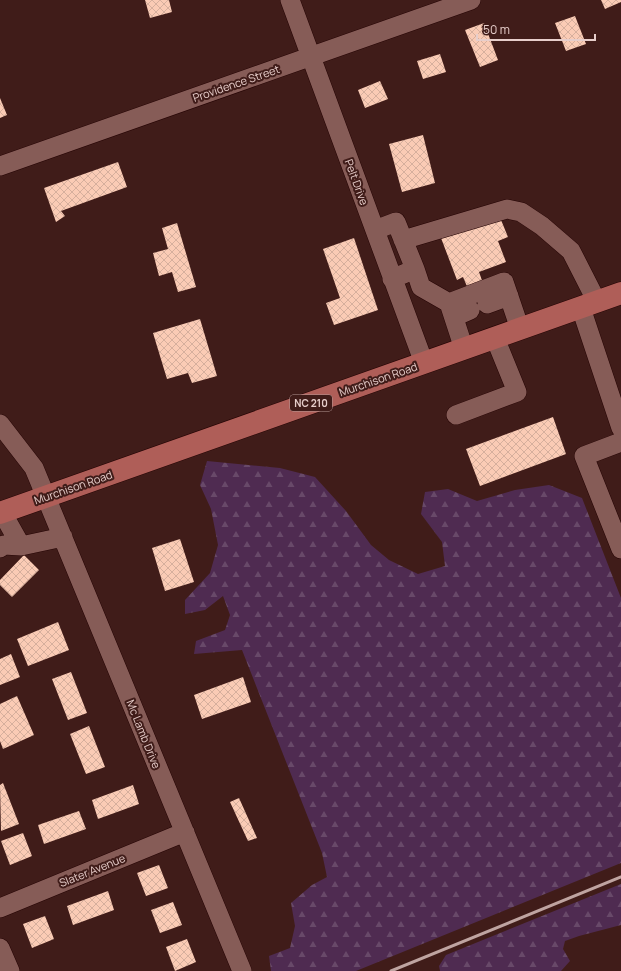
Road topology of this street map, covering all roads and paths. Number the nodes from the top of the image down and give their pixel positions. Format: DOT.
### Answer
graph roads {
  1 [pos="290,0"];
  2 [pos="471,0"];
  3 [pos="311,57"];
  4 [pos="0,166"];
  5 [pos="375,230"];
  6 [pos="403,240"];
  7 [pos="415,270"];
  8 [pos="392,279"];
  9 [pos="621,293"];
  10 [pos="509,296"];
  11 [pos="589,305"];
  12 [pos="465,308"];
  13 [pos="520,329"];
  14 [pos="495,338"];
  15 [pos="464,349"];
  16 [pos="424,363"];
  17 [pos="456,415"];
  18 [pos="0,424"];
  19 [pos="621,428"];
  20 [pos="621,442"];
  21 [pos="46,496"];
  22 [pos="1,512"];
  23 [pos="63,537"];
  24 [pos="21,546"];
  25 [pos="0,548"];
  26 [pos="621,549"];
  27 [pos="185,832"];
  28 [pos="0,908"];
  29 [pos="0,948"];
  30 [pos="10,971"];
  31 [pos="242,971"];
  1 -- 3 [label="street, Pelt Drive"];
  2 -- 3 [label="street, Providence Street"];
  3 -- 4 [label="street, Providence Street"];
  3 -- 5 [label="street, Pelt Drive"];
  5 -- 6 [label="street"];
  5 -- 8 [label="street, Pelt Drive"];
  6 -- 7 [label="street"];
  6 -- 11 [label="street"];
  7 -- 8 [label="street"];
  7 -- 12 [label="street"];
  8 -- 16 [label="street, Pelt Drive"];
  9 -- 11 [label="main road, Murchison Road / NC 210"];
  10 -- 12 [label="street"];
  10 -- 12 [label="street"];
  10 -- 13 [label="street"];
  11 -- 13 [label="main road, Murchison Road / NC 210"];
  11 -- 19 [label="street"];
  12 -- 15 [label="street"];
  13 -- 14 [label="main road, Murchison Road / NC 210"];
  14 -- 15 [label="main road, Murchison Road / NC 210"];
  14 -- 17 [label="street"];
  15 -- 16 [label="main road, Murchison Road / NC 210"];
  16 -- 21 [label="main road, Murchison Road / NC 210"];
  18 -- 21 [label="street, Mc Lamb Drive"];
  20 -- 26 [label="street"];
  21 -- 22 [label="main road, Murchison Road / NC 210"];
  21 -- 23 [label="street, Mc Lamb Drive"];
  22 -- 24 [label="street"];
  23 -- 24 [label="street"];
  23 -- 27 [label="street, Mc Lamb Drive"];
  24 -- 25 [label="street"];
  27 -- 28 [label="street, Slater Avenue"];
  27 -- 31 [label="street, Mc Lamb Drive"];
  29 -- 30 [label="street"];
}
